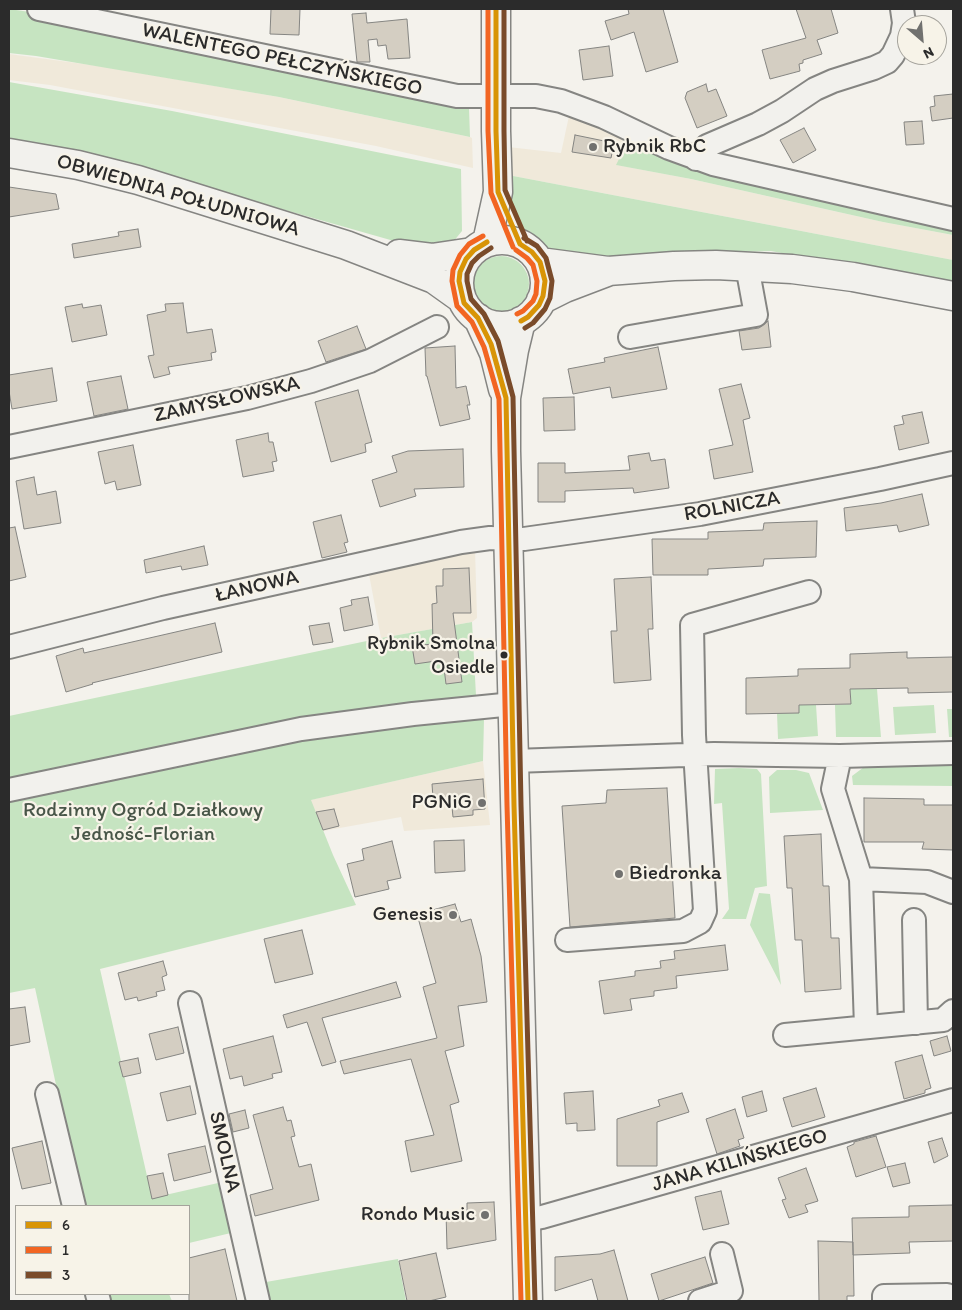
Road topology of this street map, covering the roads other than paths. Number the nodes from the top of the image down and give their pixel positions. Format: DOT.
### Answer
graph roads {
  1 [pos="40,9"];
  2 [pos="496,9"];
  3 [pos="902,9"];
  4 [pos="496,97"];
  5 [pos="9,153"];
  6 [pos="696,159"];
  7 [pos="498,192"];
  8 [pos="953,219"];
  9 [pos="346,244"];
  10 [pos="520,244"];
  11 [pos="479,247"];
  12 [pos="540,262"];
  13 [pos="747,266"];
  14 [pos="608,271"];
  15 [pos="953,296"];
  16 [pos="541,300"];
  17 [pos="470,309"];
  18 [pos="521,322"];
  19 [pos="437,327"];
  20 [pos="630,337"];
  21 [pos="506,398"];
  22 [pos="9,447"];
  23 [pos="953,463"];
  24 [pos="508,538"];
  25 [pos="810,592"];
  26 [pos="9,647"];
  27 [pos="512,704"];
  28 [pos="953,753"];
  29 [pos="696,755"];
  30 [pos="840,756"];
  31 [pos="514,760"];
  32 [pos="9,790"];
  33 [pos="861,879"];
  34 [pos="953,892"];
  35 [pos="914,920"];
  36 [pos="567,940"];
  37 [pos="190,1003"];
  38 [pos="953,1011"];
  39 [pos="916,1023"];
  40 [pos="866,1028"];
  41 [pos="786,1035"];
  42 [pos="47,1094"];
  43 [pos="953,1100"];
  44 [pos="74,1205"];
  45 [pos="526,1220"];
  46 [pos="722,1254"];
  47 [pos="258,1301"];
  48 [pos="528,1301"];
  49 [pos="700,1301"];
  50 [pos="884,1301"];
  51 [pos="948,1301"];
  1 -- 4 [label="street, WALENTEGO PEŁCZYŃSKIEGO"];
  2 -- 4 [label="main road"];
  3 -- 6 [label="street"];
  4 -- 6 [label="street, WALENTEGO PEŁCZYŃSKIEGO"];
  4 -- 7 [label="main road"];
  5 -- 9 [label="main road, OBWIEDNIA POŁUDNIOWA"];
  6 -- 8 [label="street, WALENTEGO PEŁCZYŃSKIEGO"];
  7 -- 10 [label="main road"];
  7 -- 11 [label="main road"];
  9 -- 11 [label="main road, OBWIEDNIA POŁUDNIOWA"];
  9 -- 17 [label="main road, OBWIEDNIA POŁUDNIOWA"];
  10 -- 11 [label="main road"];
  10 -- 12 [label="main road"];
  11 -- 17 [label="main road"];
  12 -- 14 [label="main road"];
  12 -- 16 [label="main road"];
  13 -- 14 [label="main road"];
  13 -- 15 [label="main road"];
  13 -- 20 [label="street"];
  14 -- 16 [label="main road"];
  16 -- 18 [label="main road"];
  17 -- 18 [label="main road"];
  17 -- 21 [label="main road"];
  18 -- 21 [label="main road"];
  19 -- 22 [label="street, ZAMYSŁOWSKA"];
  21 -- 24 [label="main road"];
  23 -- 24 [label="street, ROLNICZA"];
  24 -- 26 [label="street, ŁANOWA"];
  24 -- 27 [label="main road"];
  25 -- 29 [label="street"];
  27 -- 31 [label="main road"];
  27 -- 32 [label="street"];
  28 -- 30 [label="street"];
  29 -- 30 [label="street"];
  29 -- 31 [label="street"];
  29 -- 36 [label="street"];
  30 -- 33 [label="street"];
  31 -- 45 [label="main road"];
  33 -- 34 [label="street"];
  33 -- 40 [label="street"];
  35 -- 39 [label="street"];
  37 -- 47 [label="street, SMOLNA"];
  38 -- 39 [label="street"];
  39 -- 40 [label="street"];
  40 -- 41 [label="street"];
  42 -- 44 [label="street"];
  43 -- 45 [label="street, JANA KILIŃSKIEGO"];
  45 -- 48 [label="main road"];
  46 -- 49 [label="street"];
  50 -- 51 [label="street"];
}
